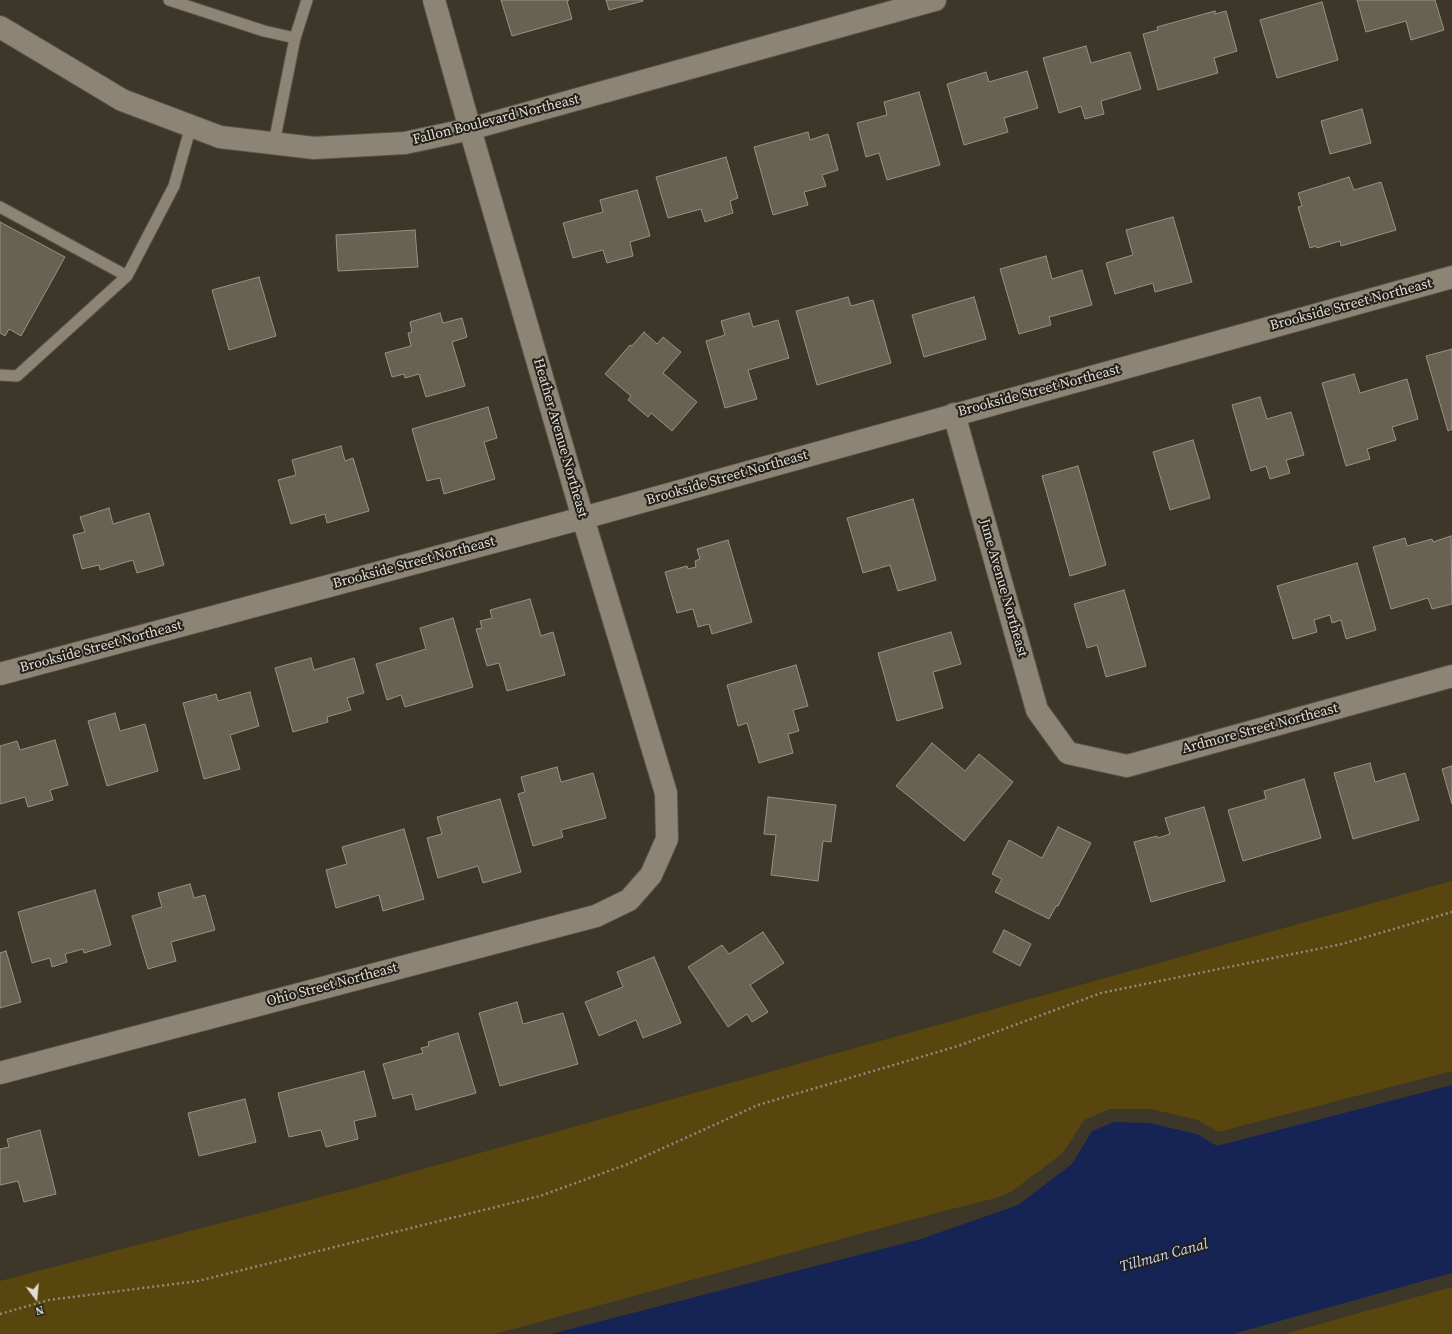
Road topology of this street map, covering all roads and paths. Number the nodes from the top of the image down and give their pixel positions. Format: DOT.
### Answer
graph roads {
  1 [pos="169,0"];
  2 [pos="307,0"];
  3 [pos="434,0"];
  4 [pos="935,0"];
  5 [pos="2,34"];
  6 [pos="295,38"];
  7 [pos="191,126"];
  8 [pos="470,129"];
  9 [pos="274,143"];
  10 [pos="0,207"];
  11 [pos="127,276"];
  12 [pos="1452,277"];
  13 [pos="0,375"];
  14 [pos="954,414"];
  15 [pos="583,518"];
  16 [pos="0,674"];
  17 [pos="1452,676"];
  18 [pos="1068,753"];
  19 [pos="651,875"];
  20 [pos="1452,912"];
  21 [pos="0,1073"];
  22 [pos="0,1314"];
  1 -- 6 [label="lane"];
  2 -- 6 [label="lane"];
  3 -- 8 [label="street, Heather Avenue Northeast"];
  4 -- 8 [label="street, Fallon Boulevard Northeast"];
  5 -- 7 [label="street, Fallon Boulevard Northeast"];
  6 -- 9 [label="lane"];
  7 -- 9 [label="street, Fallon Boulevard Northeast"];
  7 -- 11 [label="lane"];
  8 -- 9 [label="street, Fallon Boulevard Northeast"];
  8 -- 15 [label="street, Heather Avenue Northeast"];
  10 -- 11 [label="lane"];
  11 -- 13 [label="lane"];
  12 -- 14 [label="street, Brookside Street Northeast"];
  14 -- 15 [label="street, Brookside Street Northeast"];
  14 -- 18 [label="street, June Avenue Northeast"];
  15 -- 16 [label="street, Brookside Street Northeast"];
  15 -- 19 [label="street, Heather Avenue Northeast"];
  17 -- 18 [label="street, Ardmore Street Northeast"];
  19 -- 21 [label="street, Ohio Street Northeast"];
  20 -- 22 [label="path"];
}
